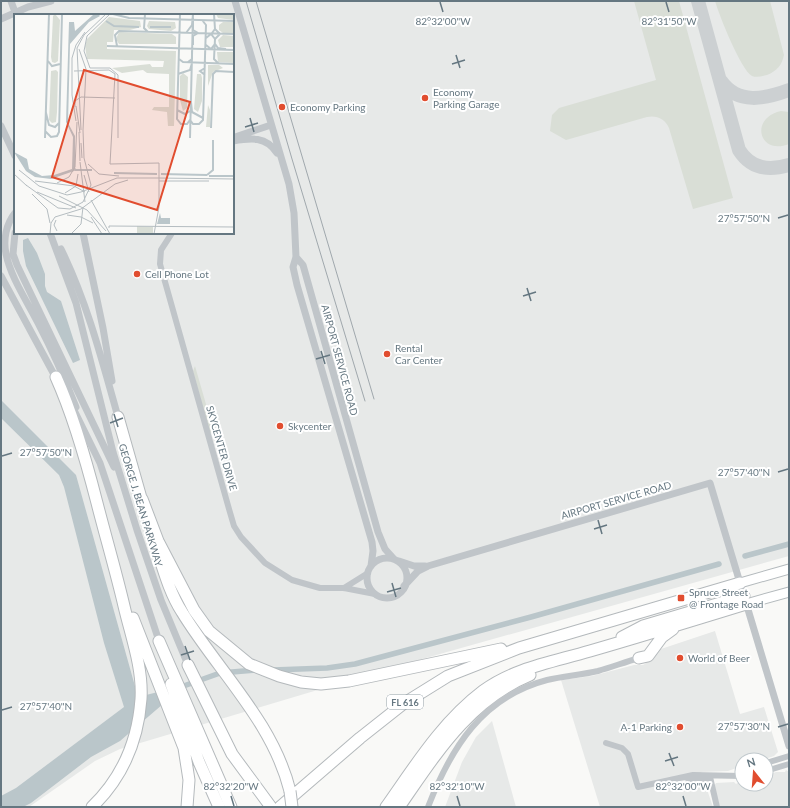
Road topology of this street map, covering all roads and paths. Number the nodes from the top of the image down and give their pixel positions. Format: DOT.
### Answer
graph roads {
  1 [pos="11,1"];
  2 [pos="51,1"];
  3 [pos="235,1"];
  4 [pos="15,13"];
  5 [pos="1,16"];
  6 [pos="1,19"];
  7 [pos="271,125"];
  8 [pos="1,126"];
  9 [pos="234,139"];
  10 [pos="234,139"];
  11 [pos="14,154"];
  12 [pos="281,159"];
  13 [pos="14,214"];
  14 [pos="15,234"];
  15 [pos="51,234"];
  16 [pos="51,234"];
  17 [pos="83,234"];
  18 [pos="171,234"];
  19 [pos="175,234"];
  20 [pos="163,246"];
  21 [pos="296,257"];
  22 [pos="1,276"];
  23 [pos="56,377"];
  24 [pos="118,417"];
  25 [pos="91,441"];
  26 [pos="127,498"];
  27 [pos="142,499"];
  28 [pos="395,560"];
  29 [pos="428,566"];
  30 [pos="369,569"];
  31 [pos="789,569"];
  32 [pos="115,571"];
  33 [pos="740,583"];
  34 [pos="404,586"];
  35 [pos="344,588"];
  36 [pos="789,592"];
  37 [pos="375,594"];
  38 [pos="745,600"];
  39 [pos="678,625"];
  40 [pos="554,637"];
  41 [pos="633,638"];
  42 [pos="159,641"];
  43 [pos="600,648"];
  44 [pos="584,653"];
  45 [pos="639,658"];
  46 [pos="188,665"];
  47 [pos="171,674"];
  48 [pos="606,743"];
  49 [pos="789,746"];
  50 [pos="789,756"];
  51 [pos="774,761"];
  52 [pos="789,764"];
  53 [pos="774,769"];
  54 [pos="734,775"];
  55 [pos="710,777"];
  56 [pos="187,805"];
  57 [pos="92,807"];
  58 [pos="219,807"];
  59 [pos="231,807"];
  60 [pos="272,807"];
  61 [pos="280,807"];
  62 [pos="292,807"];
  63 [pos="386,807"];
  64 [pos="399,807"];
  65 [pos="428,807"];
  66 [pos="717,807"];
  1 -- 4 [label="street"];
  2 -- 4 [label="street"];
  3 -- 7 [label="street, AIRPORT SERVICE ROAD"];
  4 -- 5 [label="street"];
  4 -- 6 [label="street"];
  7 -- 9 [label="street"];
  7 -- 12 [label="street, AIRPORT SERVICE ROAD"];
  8 -- 11 [label="street"];
  10 -- 12 [label="street"];
  12 -- 21 [label="street, AIRPORT SERVICE ROAD"];
  13 -- 25 [label="street"];
  14 -- 26 [label="street"];
  15 -- 26 [label="street, GEORGE J. BEAN PARKWAY"];
  16 -- 24 [label="street"];
  17 -- 24 [label="street"];
  18 -- 20 [label="street, SKYCENTER DRIVE"];
  19 -- 20 [label="street"];
  20 -- 35 [label="street, SKYCENTER DRIVE"];
  21 -- 28 [label="street, AIRPORT SERVICE ROAD"];
  21 -- 30 [label="street, AIRPORT SERVICE ROAD"];
  22 -- 23 [label="street"];
  23 -- 25 [label="street"];
  23 -- 32 [label="highway"];
  24 -- 27 [label="highway"];
  25 -- 42 [label="street"];
  26 -- 46 [label="street, GEORGE J. BEAN PARKWAY"];
  27 -- 40 [label="highway"];
  27 -- 62 [label="highway, bridge"];
  28 -- 29 [label="street, AIRPORT SERVICE ROAD"];
  28 -- 30 [label="street"];
  28 -- 34 [label="street"];
  29 -- 33 [label="street, AIRPORT SERVICE ROAD"];
  29 -- 34 [label="street, AIRPORT SERVICE ROAD"];
  30 -- 35 [label="street"];
  30 -- 37 [label="street"];
  31 -- 33 [label="main road, FL 616"];
  32 -- 56 [label="highway"];
  32 -- 57 [label="highway"];
  33 -- 38 [label="street"];
  33 -- 40 [label="highway, FL 616"];
  34 -- 37 [label="street"];
  35 -- 37 [label="street, SKYCENTER DRIVE"];
  36 -- 38 [label="main road"];
  38 -- 39 [label="highway"];
  38 -- 43 [label="highway"];
  38 -- 49 [label="street"];
  39 -- 41 [label="highway"];
  39 -- 45 [label="highway"];
  40 -- 61 [label="highway, FL 616"];
  41 -- 43 [label="highway"];
  41 -- 45 [label="highway"];
  42 -- 47 [label="highway"];
  43 -- 44 [label="highway"];
  44 -- 63 [label="highway"];
  44 -- 64 [label="highway"];
  45 -- 65 [label="street"];
  46 -- 60 [label="highway"];
  47 -- 58 [label="highway"];
  47 -- 59 [label="highway"];
  48 -- 55 [label="street"];
  50 -- 51 [label="street"];
  52 -- 53 [label="street"];
  54 -- 55 [label="street"];
  55 -- 66 [label="street"];
}
